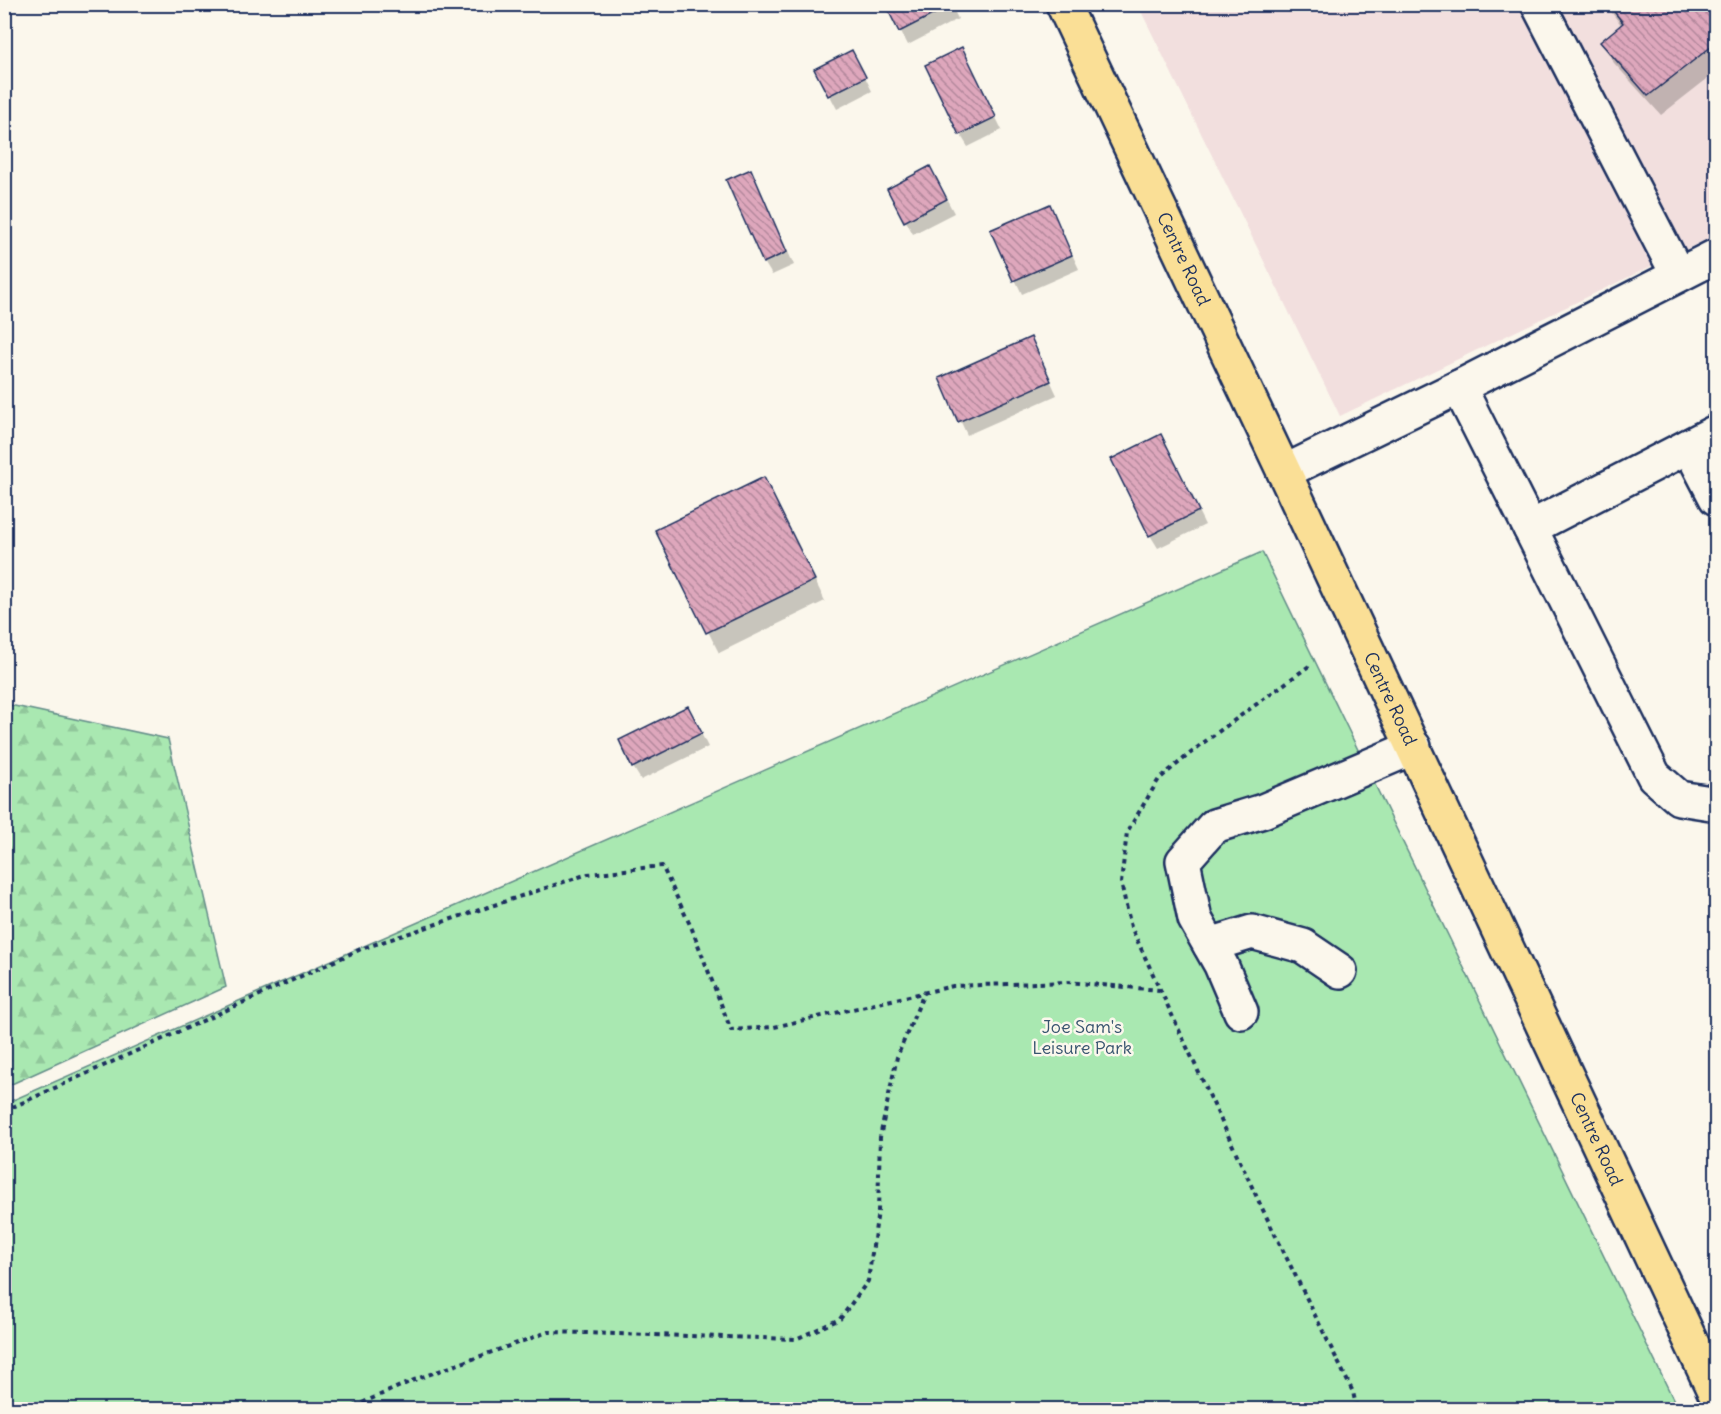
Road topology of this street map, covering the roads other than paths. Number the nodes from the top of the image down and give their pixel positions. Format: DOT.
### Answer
graph roads {
  1 [pos="1538,4"];
  2 [pos="1066,6"];
  3 [pos="1716,256"];
  4 [pos="1678,275"];
  5 [pos="1459,387"];
  6 [pos="1703,439"];
  7 [pos="1284,472"];
  8 [pos="1716,498"];
  9 [pos="1530,528"];
  10 [pos="1414,747"];
  11 [pos="1716,801"];
  12 [pos="1210,945"];
  13 [pos="1340,971"];
  14 [pos="1241,1012"];
  15 [pos="1716,1395"];
  1 -- 4 [label="lane"];
  2 -- 7 [label="main road, Centre Road"];
  3 -- 4 [label="lane"];
  4 -- 5 [label="lane"];
  5 -- 7 [label="lane"];
  5 -- 9 [label="lane"];
  6 -- 8 [label="lane"];
  6 -- 9 [label="lane"];
  7 -- 10 [label="main road, Centre Road"];
  9 -- 11 [label="lane"];
  10 -- 12 [label="lane"];
  10 -- 15 [label="main road, Centre Road"];
  12 -- 13 [label="lane"];
  12 -- 14 [label="lane"];
}
